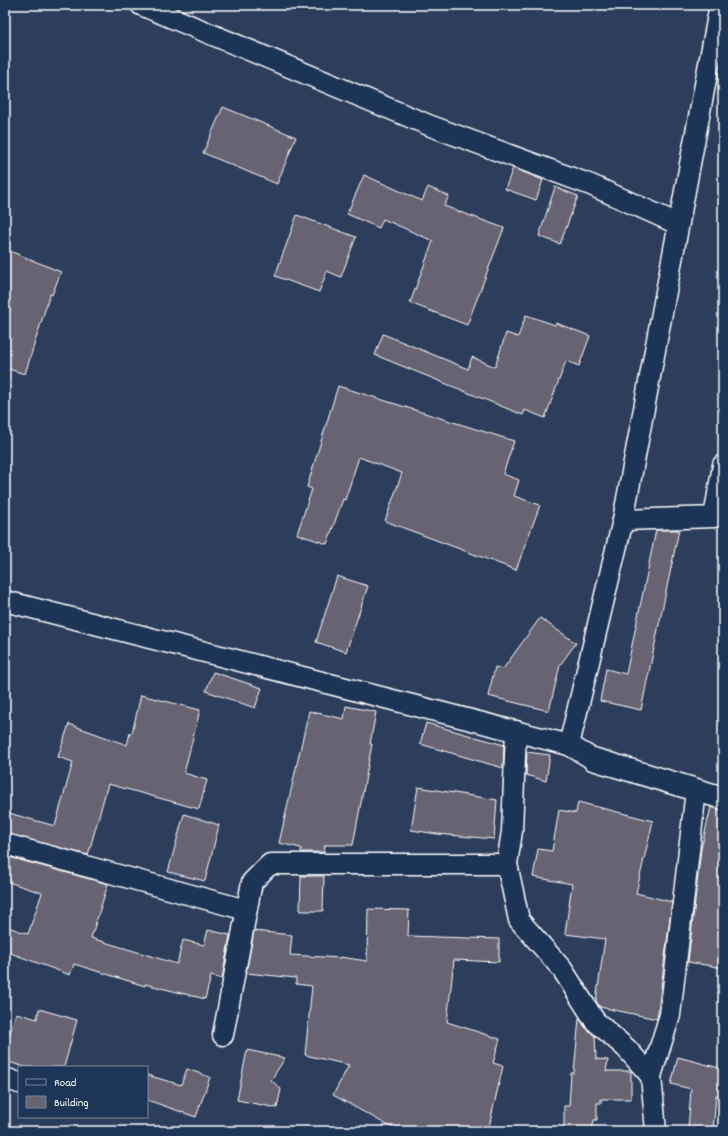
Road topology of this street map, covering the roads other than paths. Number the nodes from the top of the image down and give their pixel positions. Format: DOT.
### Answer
graph roads {
  1 [pos="141,5"];
  2 [pos="720,5"];
  3 [pos="678,224"];
  4 [pos="723,465"];
  5 [pos="623,520"];
  6 [pos="5,601"];
  7 [pos="516,731"];
  8 [pos="569,745"];
  9 [pos="593,759"];
  10 [pos="696,790"];
  11 [pos="723,798"];
  12 [pos="5,844"];
  13 [pos="507,864"];
  14 [pos="246,910"];
  15 [pos="223,1035"];
  16 [pos="651,1076"];
  17 [pos="5,1078"];
  18 [pos="18,1083"];
  19 [pos="656,1131"];
  1 -- 3 [label="street"];
  2 -- 3 [label="street"];
  3 -- 5 [label="street"];
  4 -- 5 [label="street"];
  5 -- 8 [label="street"];
  6 -- 7 [label="street"];
  7 -- 8 [label="street"];
  7 -- 13 [label="street"];
  8 -- 9 [label="street"];
  9 -- 10 [label="street"];
  10 -- 11 [label="street"];
  10 -- 16 [label="street"];
  12 -- 14 [label="street"];
  13 -- 14 [label="street"];
  13 -- 16 [label="street"];
  14 -- 15 [label="street"];
  16 -- 19 [label="street"];
  17 -- 18 [label="street"];
}
